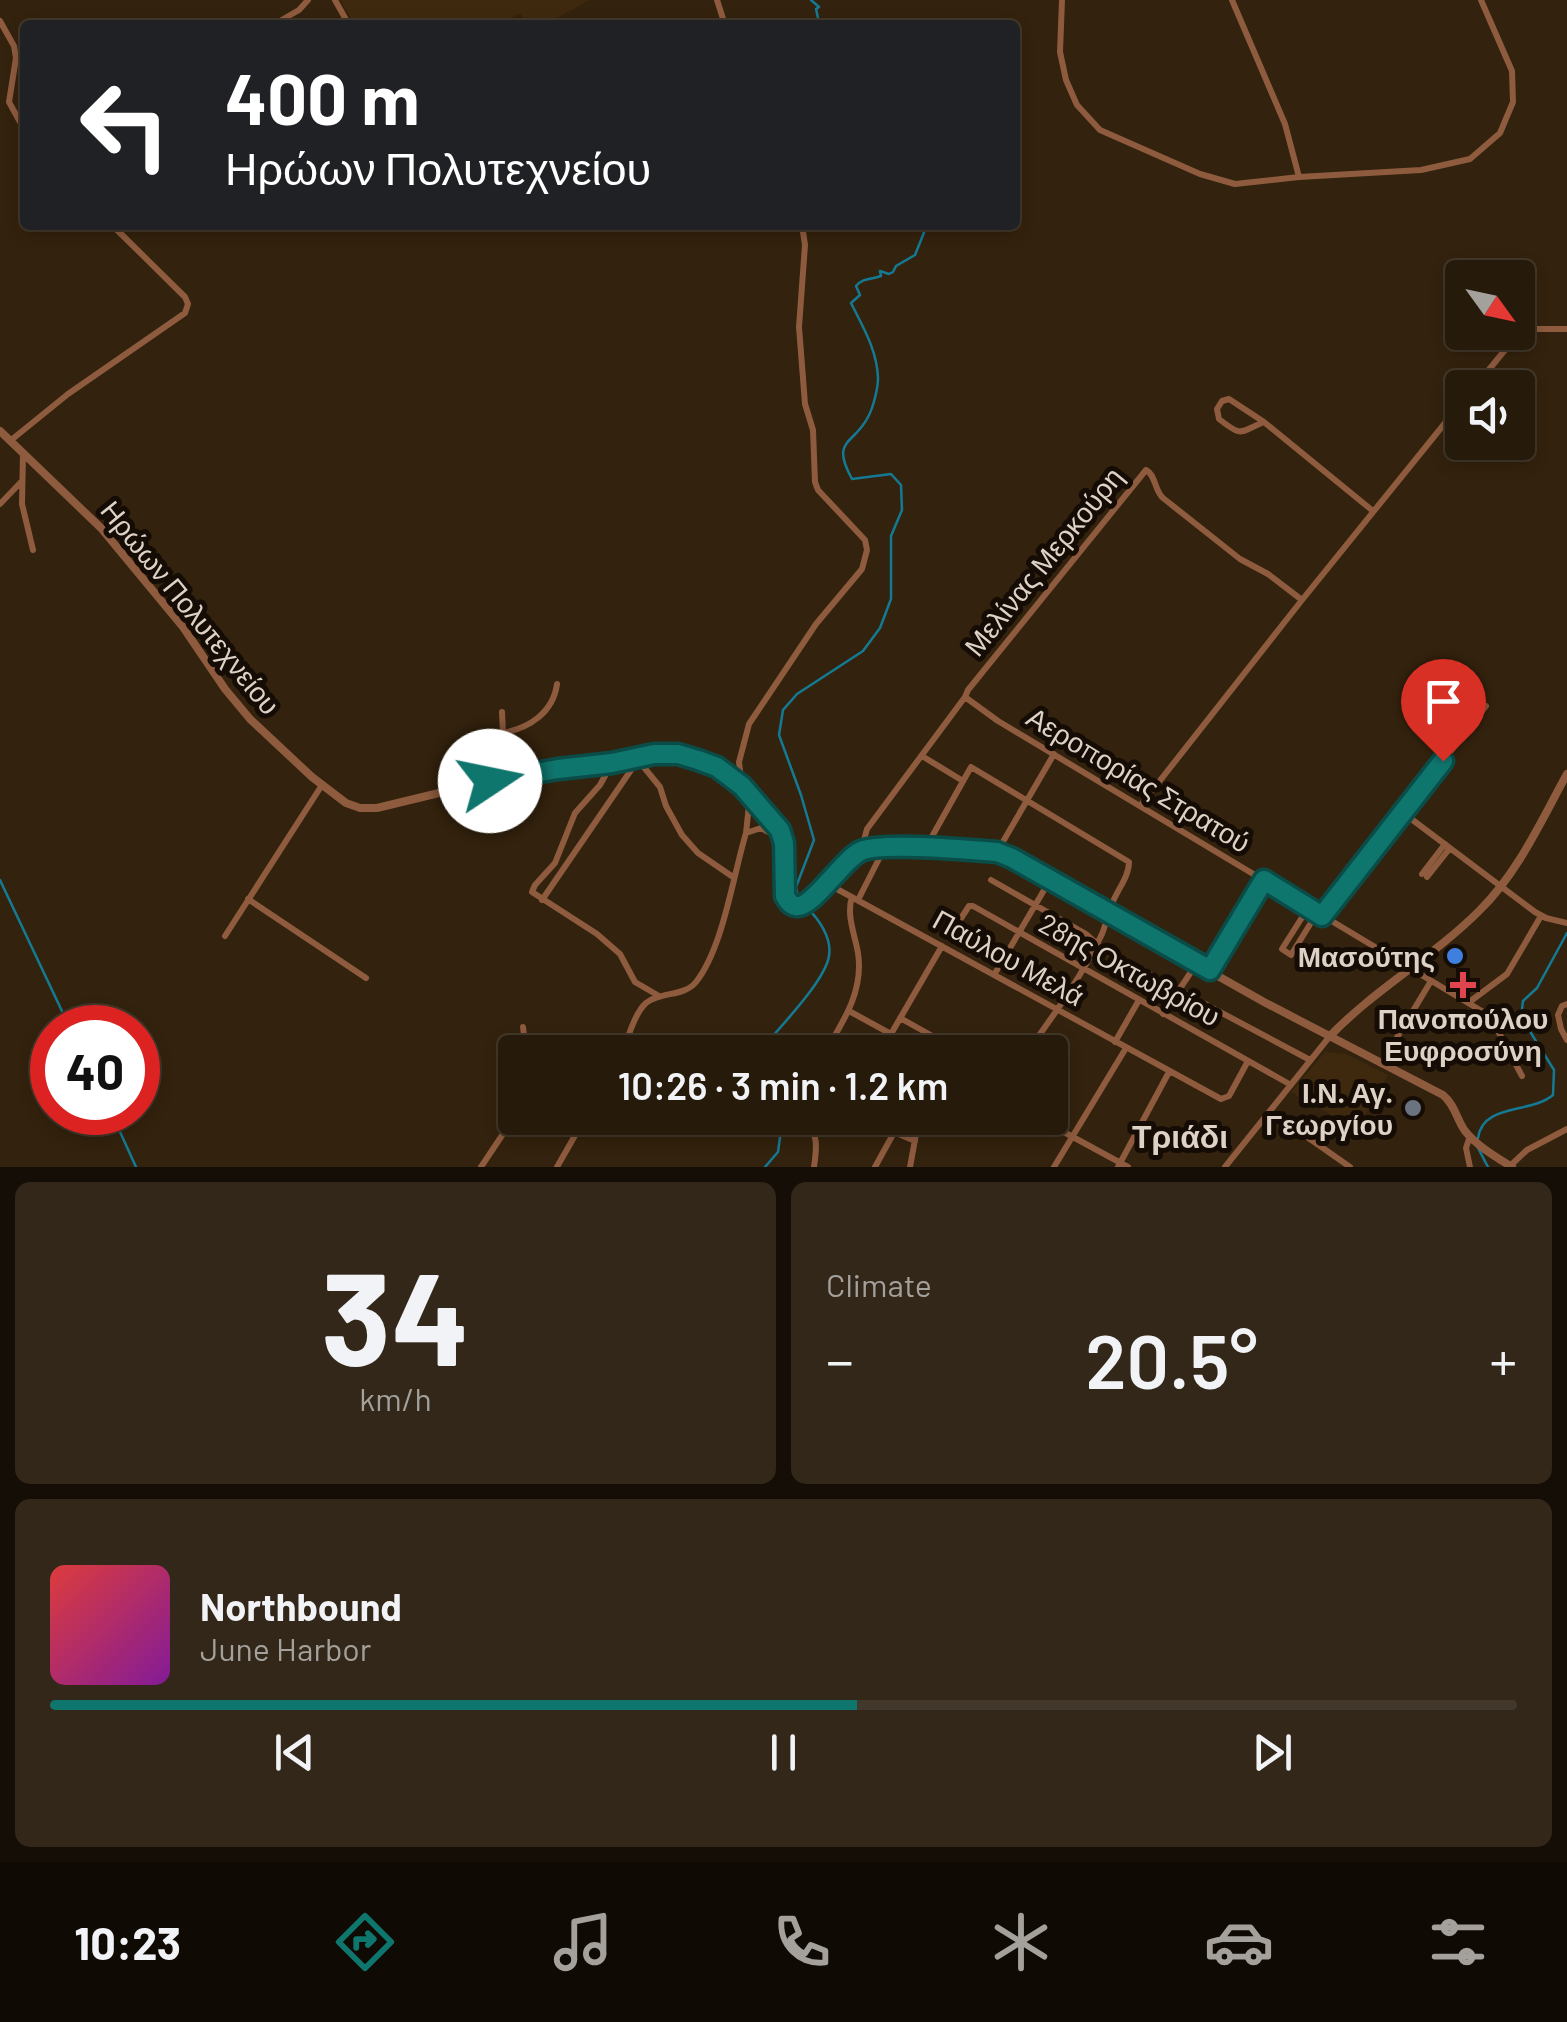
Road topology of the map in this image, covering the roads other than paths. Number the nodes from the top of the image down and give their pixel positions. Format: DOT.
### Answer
graph roads {
  1 [pos="308,0"];
  2 [pos="1062,0"];
  3 [pos="1232,0"];
  4 [pos="1481,0"];
  5 [pos="282,20"];
  6 [pos="0,22"];
  7 [pos="20,122"];
  8 [pos="1300,177"];
  9 [pos="117,230"];
  10 [pos="803,230"];
  11 [pos="1567,329"];
  12 [pos="1488,370"];
  13 [pos="1264,422"];
  14 [pos="1445,423"];
  15 [pos="0,430"];
  16 [pos="10,441"];
  17 [pos="23,453"];
  18 [pos="22,480"];
  19 [pos="0,504"];
  20 [pos="1373,511"];
  21 [pos="32,550"];
  22 [pos="1302,600"];
  23 [pos="557,684"];
  24 [pos="965,698"];
  25 [pos="1486,706"];
  26 [pos="502,712"];
  27 [pos="503,733"];
  28 [pos="1054,754"];
  29 [pos="922,756"];
  30 [pos="636,758"];
  31 [pos="612,763"];
  32 [pos="1567,774"];
  33 [pos="505,777"];
  34 [pos="964,780"];
  35 [pos="322,785"];
  36 [pos="742,786"];
  37 [pos="1027,800"];
  38 [pos="1140,806"];
  39 [pos="1402,812"];
  40 [pos="746,833"];
  41 [pos="1448,846"];
  42 [pos="885,847"];
  43 [pos="784,848"];
  44 [pos="925,848"];
  45 [pos="861,851"];
  46 [pos="997,852"];
  47 [pos="1424,875"];
  48 [pos="734,877"];
  49 [pos="991,880"];
  50 [pos="1050,880"];
  51 [pos="1264,880"];
  52 [pos="826,883"];
  53 [pos="1502,886"];
  54 [pos="248,899"];
  55 [pos="855,899"];
  56 [pos="542,900"];
  57 [pos="1035,905"];
  58 [pos="1308,908"];
  59 [pos="1109,913"];
  60 [pos="1319,914"];
  61 [pos="1541,916"];
  62 [pos="1567,923"];
  63 [pos="956,926"];
  64 [pos="1019,932"];
  65 [pos="226,936"];
  66 [pos="1097,944"];
  67 [pos="942,946"];
  68 [pos="1196,963"];
  69 [pos="1084,968"];
  70 [pos="1409,968"];
  71 [pos="1210,970"];
  72 [pos="994,975"];
  73 [pos="366,978"];
  74 [pos="1431,981"];
  75 [pos="1179,989"];
  76 [pos="659,996"];
  77 [pos="1138,1000"];
  78 [pos="1468,1004"];
  79 [pos="1567,1004"];
  80 [pos="1058,1010"];
  81 [pos="849,1011"];
  82 [pos="1163,1014"];
  83 [pos="900,1018"];
  84 [pos="523,1027"];
  85 [pos="891,1034"];
  86 [pos="524,1035"];
  87 [pos="630,1035"];
  88 [pos="836,1035"];
  89 [pos="930,1035"];
  90 [pos="1040,1035"];
  91 [pos="1330,1036"];
  92 [pos="1567,1040"];
  93 [pos="1115,1042"];
  94 [pos="1126,1048"];
  95 [pos="1310,1060"];
  96 [pos="1248,1061"];
  97 [pos="1382,1064"];
  98 [pos="1169,1072"];
  99 [pos="1522,1076"];
  100 [pos="1291,1084"];
  101 [pos="1270,1111"];
  102 [pos="1567,1129"];
  103 [pos="1068,1134"];
  104 [pos="502,1135"];
  105 [pos="575,1135"];
  106 [pos="815,1135"];
  107 [pos="892,1135"];
  108 [pos="901,1135"];
  109 [pos="916,1135"];
  110 [pos="1071,1136"];
  111 [pos="1471,1137"];
  112 [pos="915,1141"];
  113 [pos="1122,1166"];
  114 [pos="1511,1166"];
  115 [pos="480,1167"];
  116 [pos="557,1167"];
  117 [pos="814,1167"];
  118 [pos="874,1167"];
  119 [pos="910,1167"];
  120 [pos="1054,1167"];
  121 [pos="1225,1167"];
  122 [pos="1350,1167"];
  123 [pos="1470,1167"];
  1 -- 5 [label="street"];
  2 -- 8 [label="street"];
  3 -- 8 [label="street"];
  4 -- 8 [label="street"];
  6 -- 7 [label="street"];
  9 -- 16 [label="street"];
  10 -- 36 [label="street"];
  11 -- 12 [label="street"];
  13 -- 13 [label="street"];
  13 -- 20 [label="street"];
  14 -- 20 [label="street"];
  15 -- 16 [label="street, Ηρώων Πολυτεχνείου"];
  16 -- 17 [label="street, Ηρώων Πολυτεχνείου"];
  17 -- 18 [label="street"];
  17 -- 35 [label="street, Ηρώων Πολυτεχνείου"];
  18 -- 19 [label="street"];
  18 -- 21 [label="street"];
  20 -- 22 [label="street"];
  22 -- 24 [label="street, Μελίνας Μερκούρη"];
  22 -- 38 [label="street"];
  23 -- 27 [label="street"];
  24 -- 28 [label="street, Αεροπορίας Στρατού"];
  24 -- 29 [label="street, Μελίνας Μερκούρη"];
  25 -- 39 [label="street"];
  26 -- 27 [label="street"];
  27 -- 33 [label="street"];
  28 -- 37 [label="street"];
  28 -- 38 [label="street, Αεροπορίας Στρατού"];
  29 -- 34 [label="street"];
  29 -- 45 [label="street, Μελίνας Μερκούρη"];
  30 -- 31 [label="street, Ηρώων Πολυτεχνείου"];
  30 -- 36 [label="street, Ηρώων Πολυτεχνείου"];
  30 -- 48 [label="street"];
  30 -- 56 [label="street"];
  31 -- 33 [label="street, Ηρώων Πολυτεχνείου"];
  31 -- 56 [label="street"];
  32 -- 53 [label="street"];
  33 -- 35 [label="street, Ηρώων Πολυτεχνείου"];
  34 -- 37 [label="street"];
  34 -- 44 [label="street"];
  35 -- 54 [label="street"];
  36 -- 40 [label="street"];
  36 -- 43 [label="street, Ηρώων Πολυτεχνείου"];
  37 -- 46 [label="street"];
  37 -- 59 [label="street"];
  38 -- 51 [label="street, Αεροπορίας Στρατού"];
  39 -- 41 [label="street"];
  39 -- 60 [label="street"];
  40 -- 43 [label="street"];
  40 -- 48 [label="street"];
  41 -- 47 [label="street"];
  41 -- 53 [label="street"];
  42 -- 44 [label="street"];
  42 -- 45 [label="street"];
  42 -- 55 [label="street"];
  43 -- 52 [label="street, Ηρώων Πολυτεχνείου"];
  44 -- 46 [label="street"];
  45 -- 52 [label="street, Ηρώων Πολυτεχνείου"];
  46 -- 50 [label="street"];
  48 -- 76 [label="street"];
  49 -- 57 [label="street"];
  50 -- 57 [label="street"];
  50 -- 59 [label="street"];
  51 -- 58 [label="street, Αεροπορίας Στρατού"];
  51 -- 71 [label="street"];
  52 -- 55 [label="street, Παύλου Μελά"];
  53 -- 61 [label="street"];
  53 -- 70 [label="street"];
  54 -- 65 [label="street"];
  54 -- 73 [label="street"];
  55 -- 67 [label="street, Παύλου Μελά"];
  55 -- 81 [label="street"];
  56 -- 76 [label="street"];
  57 -- 64 [label="street"];
  57 -- 66 [label="street"];
  58 -- 60 [label="street, Αεροπορίας Στρατού"];
  58 -- 60 [label="street"];
  59 -- 66 [label="street"];
  59 -- 68 [label="street"];
  60 -- 70 [label="street, Αεροπορίας Στρατού"];
  61 -- 62 [label="street"];
  61 -- 78 [label="street"];
  63 -- 64 [label="street, 28ης Οκτωβρίου"];
  64 -- 69 [label="street, 28ης Οκτωβρίου"];
  64 -- 72 [label="street"];
  66 -- 69 [label="street"];
  66 -- 75 [label="street"];
  67 -- 72 [label="street, Παύλου Μελά"];
  67 -- 83 [label="street"];
  68 -- 71 [label="street"];
  68 -- 75 [label="street"];
  69 -- 77 [label="street, 28ης Οκτωβρίου"];
  69 -- 80 [label="street"];
  70 -- 74 [label="street, Αεροπορίας Στρατού"];
  70 -- 91 [label="street"];
  71 -- 91 [label="street"];
  72 -- 80 [label="street, Παύλου Μελά"];
  74 -- 78 [label="street, Αεροπορίας Στρατού"];
  74 -- 97 [label="street"];
  75 -- 82 [label="street"];
  75 -- 95 [label="street"];
  76 -- 87 [label="street"];
  77 -- 82 [label="street, 28ης Οκτωβρίου"];
  77 -- 93 [label="street"];
  78 -- 99 [label="street, Αεροπορίας Στρατού"];
  79 -- 92 [label="street"];
  80 -- 90 [label="street"];
  80 -- 93 [label="street, Παύλου Μελά"];
  81 -- 85 [label="street"];
  81 -- 88 [label="street"];
  82 -- 96 [label="street, 28ης Οκτωβρίου"];
  83 -- 85 [label="street"];
  83 -- 89 [label="street"];
  84 -- 86 [label="street"];
  91 -- 95 [label="street"];
  91 -- 97 [label="street"];
  93 -- 94 [label="street, Παύλου Μελά"];
  94 -- 98 [label="street, Παύλου Μελά"];
  94 -- 110 [label="street"];
  95 -- 100 [label="street"];
  96 -- 98 [label="street, Παύλου Μελά"];
  96 -- 100 [label="street, 28ης Οκτωβρίου"];
  97 -- 111 [label="street"];
  98 -- 113 [label="street"];
  100 -- 101 [label="street"];
  101 -- 121 [label="street"];
  101 -- 122 [label="street"];
  102 -- 114 [label="street"];
  103 -- 110 [label="street"];
  104 -- 115 [label="street"];
  105 -- 116 [label="street"];
  106 -- 117 [label="street"];
  107 -- 118 [label="street"];
  108 -- 112 [label="street"];
  109 -- 112 [label="street"];
  110 -- 113 [label="street"];
  110 -- 120 [label="street"];
  111 -- 114 [label="street"];
  111 -- 123 [label="street"];
  112 -- 119 [label="street"];
}
